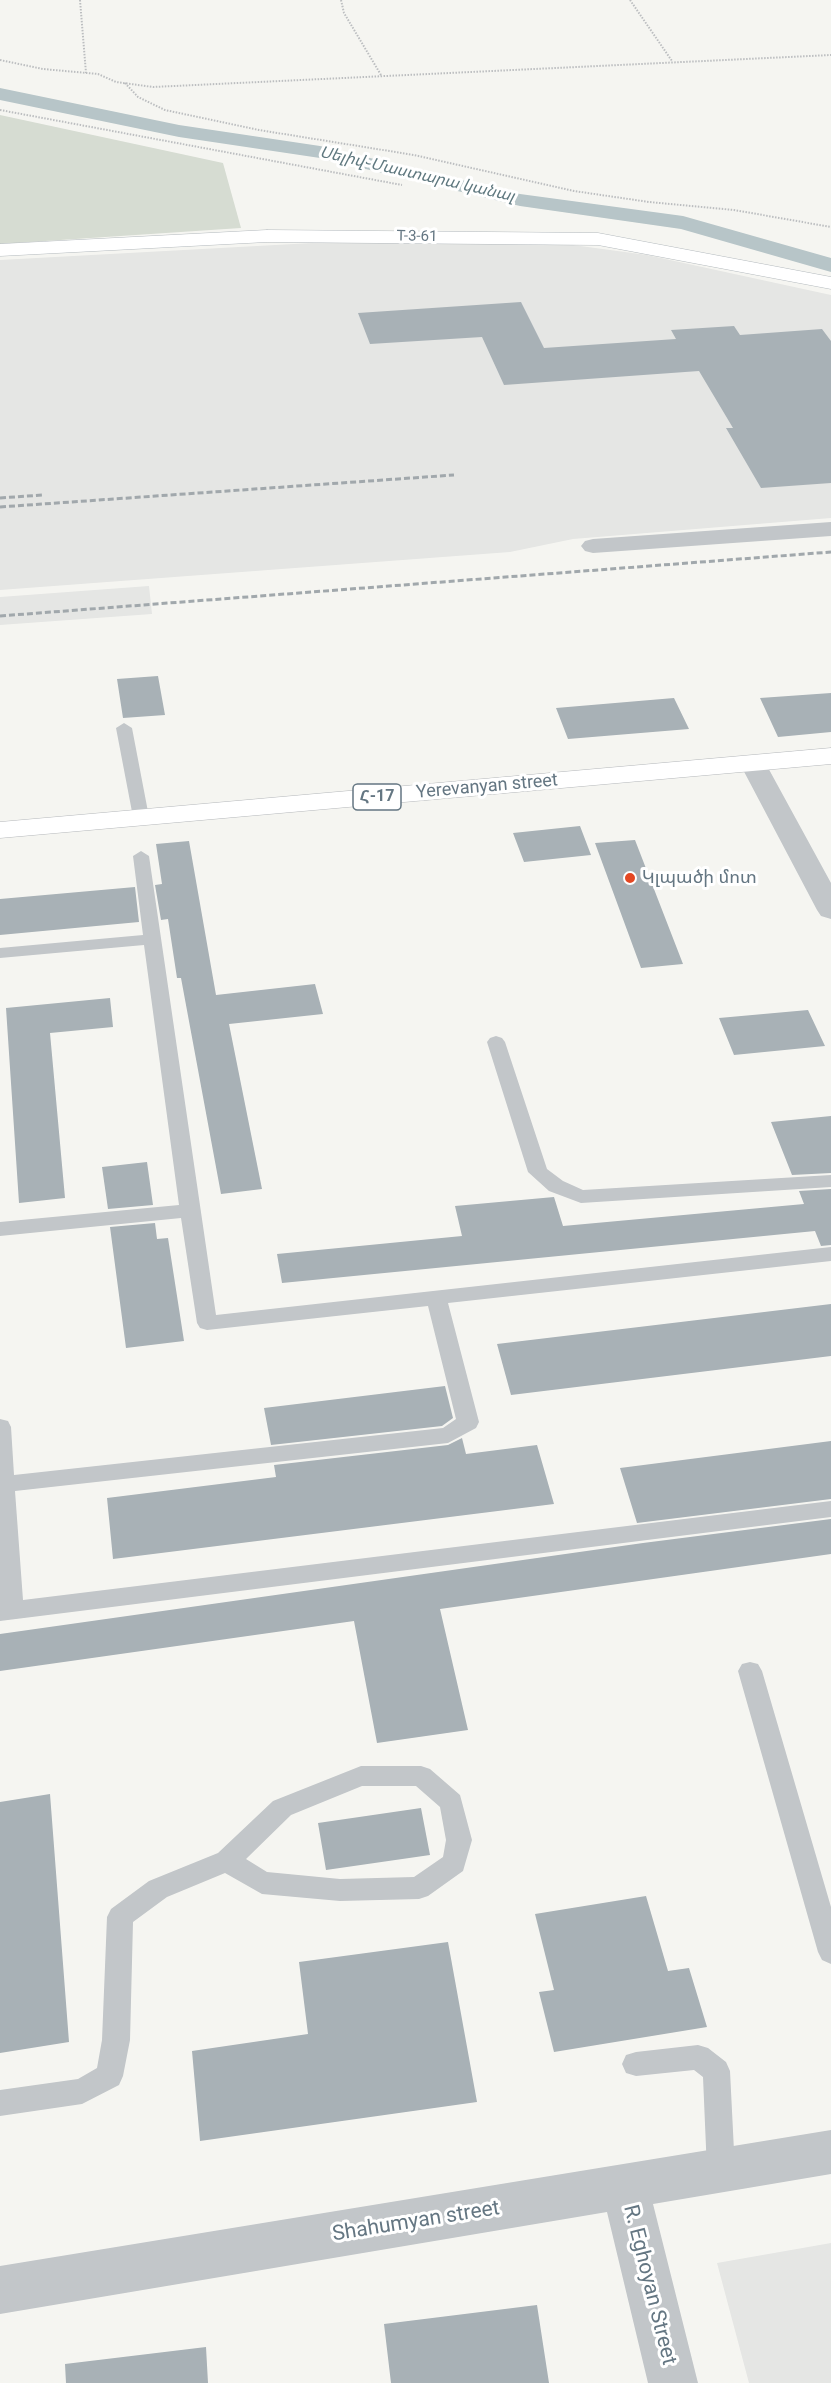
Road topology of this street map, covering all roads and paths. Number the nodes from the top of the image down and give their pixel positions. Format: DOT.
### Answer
graph roads {
  1 [pos="80,0"];
  2 [pos="341,0"];
  3 [pos="630,0"];
  4 [pos="831,55"];
  5 [pos="0,60"];
  6 [pos="673,61"];
  7 [pos="86,73"];
  8 [pos="381,75"];
  9 [pos="124,83"];
  10 [pos="0,110"];
  11 [pos="402,185"];
  12 [pos="831,227"];
  13 [pos="0,250"];
  14 [pos="831,283"];
  15 [pos="831,529"];
  16 [pos="593,546"];
  17 [pos="124,728"];
  18 [pos="831,756"];
  19 [pos="753,764"];
  20 [pos="141,817"];
  21 [pos="0,830"];
  22 [pos="141,856"];
  23 [pos="831,910"];
  24 [pos="152,939"];
  25 [pos="0,953"];
  26 [pos="496,1042"];
  27 [pos="831,1180"];
  28 [pos="189,1211"];
  29 [pos="0,1229"];
  30 [pos="831,1254"];
  31 [pos="436,1298"];
  32 [pos="0,1427"];
  33 [pos="4,1484"];
  34 [pos="831,1509"];
  35 [pos="6,1611"];
  36 [pos="750,1671"];
  37 [pos="227,1861"];
  38 [pos="831,1952"];
  39 [pos="636,2064"];
  40 [pos="0,2103"];
  41 [pos="831,2152"];
  42 [pos="721,2171"];
  43 [pos="625,2187"];
  44 [pos="0,2290"];
  45 [pos="673,2383"];
  1 -- 7 [label="path"];
  2 -- 8 [label="path"];
  3 -- 6 [label="path"];
  4 -- 6 [label="path"];
  5 -- 7 [label="path"];
  6 -- 8 [label="path"];
  7 -- 9 [label="path"];
  8 -- 9 [label="path"];
  9 -- 12 [label="path"];
  10 -- 11 [label="path"];
  13 -- 14 [label="main road, T-3-61"];
  15 -- 16 [label="street"];
  17 -- 20 [label="lane"];
  18 -- 19 [label="main road, Yerevanyan street / Հ-17"];
  19 -- 20 [label="main road, Yerevanyan street / Հ-17"];
  19 -- 23 [label="street"];
  20 -- 21 [label="main road, Yerevanyan street / Հ-17"];
  22 -- 24 [label="lane"];
  24 -- 25 [label="lane"];
  24 -- 28 [label="lane"];
  26 -- 27 [label="lane"];
  28 -- 29 [label="lane"];
  28 -- 31 [label="lane"];
  30 -- 31 [label="lane"];
  31 -- 33 [label="lane"];
  32 -- 33 [label="lane"];
  33 -- 35 [label="lane"];
  34 -- 35 [label="lane"];
  36 -- 38 [label="lane"];
  37 -- 37 [label="lane"];
  37 -- 40 [label="lane"];
  39 -- 42 [label="lane"];
  41 -- 42 [label="street, Shahumyan street"];
  42 -- 43 [label="street, Shahumyan street"];
  43 -- 44 [label="street, Shahumyan street"];
  43 -- 45 [label="street, R. Eghoyan Street"];
}
